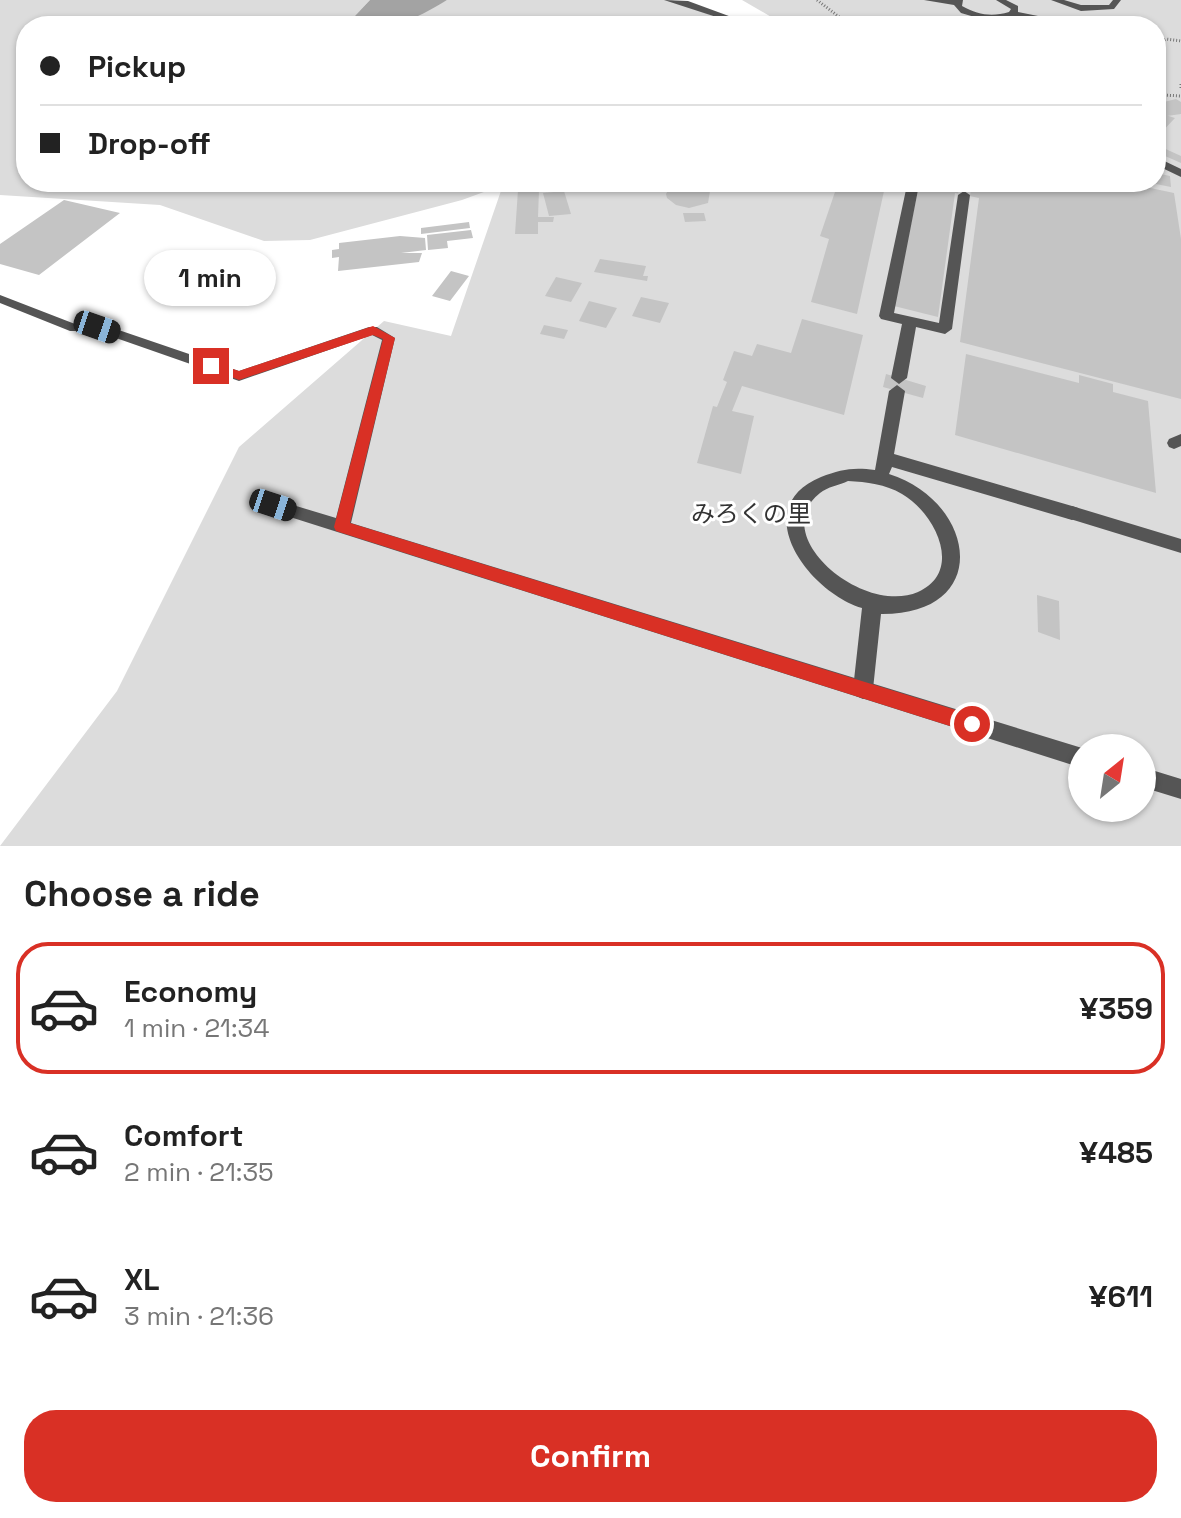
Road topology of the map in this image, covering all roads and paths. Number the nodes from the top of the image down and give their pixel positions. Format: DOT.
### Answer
graph roads {
  1 [pos="668,0"];
  2 [pos="817,0"];
  3 [pos="831,0"];
  4 [pos="928,0"];
  5 [pos="1000,0"];
  6 [pos="1055,0"];
  7 [pos="1117,0"];
  8 [pos="958,2"];
  9 [pos="822,6"];
  10 [pos="1081,8"];
  11 [pos="1013,14"];
  12 [pos="723,16"];
  13 [pos="836,16"];
  14 [pos="1006,16"];
  15 [pos="1022,16"];
  16 [pos="1085,16"];
  17 [pos="912,192"];
  18 [pos="963,192"];
  19 [pos="0,299"];
  20 [pos="910,321"];
  21 [pos="885,458"];
  22 [pos="882,478"];
  23 [pos="273,505"];
  24 [pos="1072,513"];
  25 [pos="342,527"];
  26 [pos="1181,546"];
  27 [pos="872,602"];
  28 [pos="863,689"];
  29 [pos="1068,754"];
  30 [pos="1156,781"];
  31 [pos="1181,789"];
  1 -- 12 [label="street"];
  2 -- 9 [label="path"];
  3 -- 9 [label="path"];
  4 -- 8 [label="street"];
  5 -- 11 [label="street"];
  6 -- 10 [label="street"];
  7 -- 10 [label="street"];
  9 -- 13 [label="path"];
  10 -- 16 [label="street"];
  11 -- 14 [label="street"];
  11 -- 15 [label="street"];
  17 -- 20 [label="street"];
  18 -- 20 [label="street"];
  19 -- 25 [label="lane"];
  20 -- 21 [label="street"];
  21 -- 22 [label="street"];
  21 -- 24 [label="street"];
  22 -- 27 [label="street"];
  22 -- 27 [label="street"];
  23 -- 25 [label="lane"];
  24 -- 26 [label="lane"];
  25 -- 28 [label="lane"];
  27 -- 28 [label="street"];
  28 -- 29 [label="lane"];
  30 -- 31 [label="lane"];
}
